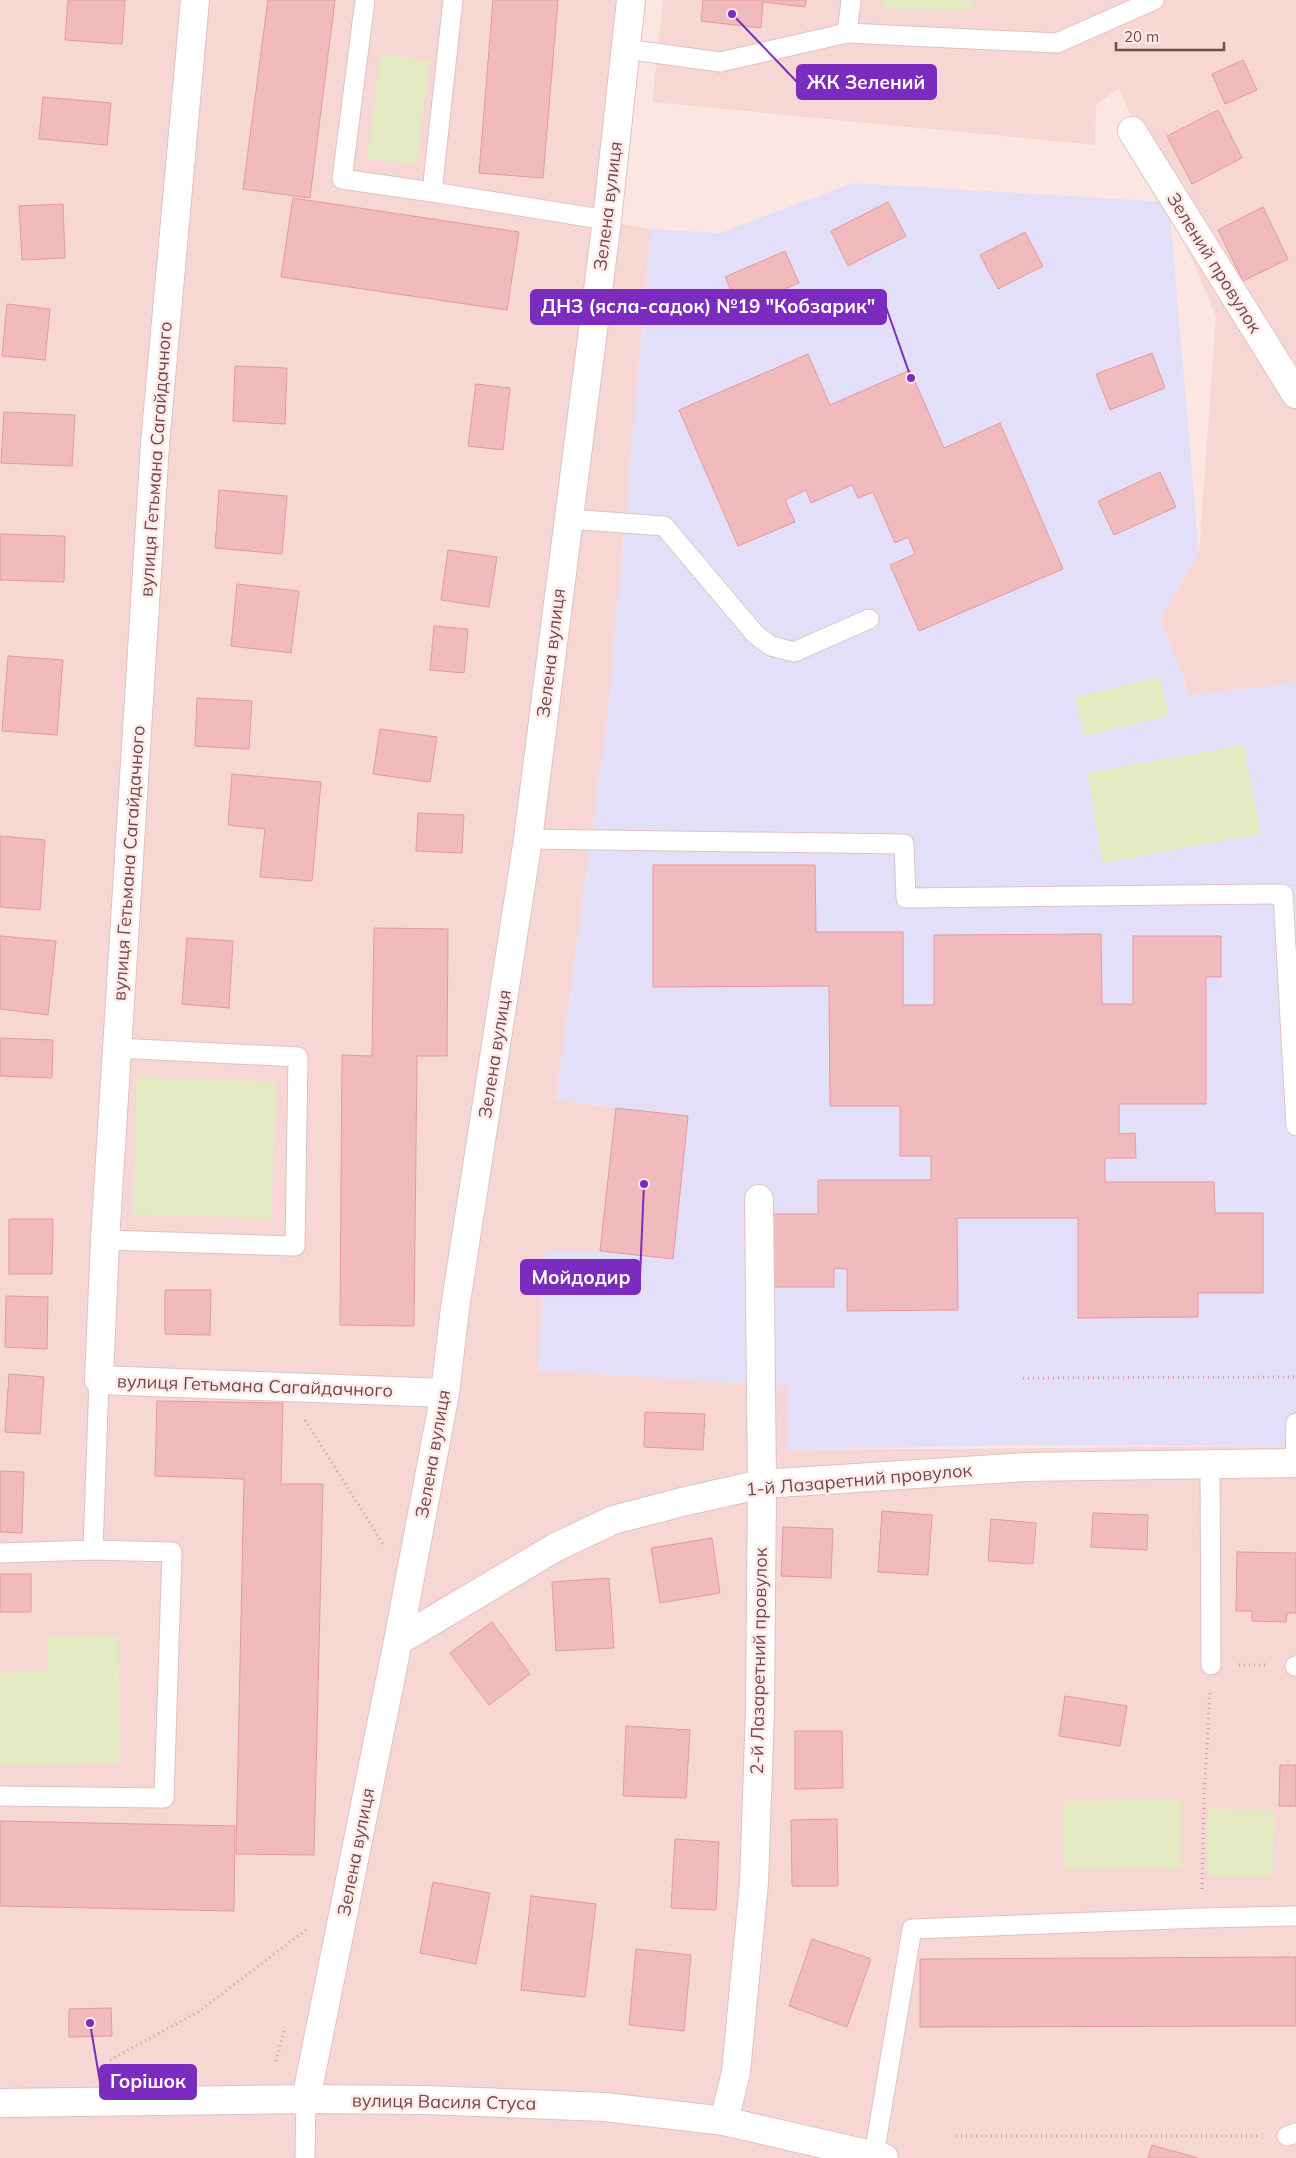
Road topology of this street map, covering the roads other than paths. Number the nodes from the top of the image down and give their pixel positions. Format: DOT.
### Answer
graph roads {
  1 [pos="195,0"];
  2 [pos="365,0"];
  3 [pos="453,0"];
  4 [pos="630,0"];
  5 [pos="851,0"];
  6 [pos="1154,0"];
  7 [pos="847,33"];
  8 [pos="625,49"];
  9 [pos="1132,131"];
  10 [pos="432,192"];
  11 [pos="607,220"];
  12 [pos="1296,394"];
  13 [pos="568,519"];
  14 [pos="868,619"];
  15 [pos="528,839"];
  16 [pos="117,1048"];
  17 [pos="1296,1126"];
  18 [pos="759,1199"];
  19 [pos="104,1240"];
  20 [pos="99,1380"];
  21 [pos="445,1393"];
  22 [pos="1296,1423"];
  23 [pos="1295,1463"];
  24 [pos="1210,1464"];
  25 [pos="762,1484"];
  26 [pos="93,1550"];
  27 [pos="0,1553"];
  28 [pos="398,1641"];
  29 [pos="1212,1665"];
  30 [pos="0,1796"];
  31 [pos="1296,1916"];
  32 [pos="306,2099"];
  33 [pos="0,2103"];
  34 [pos="724,2120"];
  35 [pos="879,2156"];
  36 [pos="305,2158"];
  1 -- 16 [label="street, вулиця Гетьмана Сагайдачного"];
  2 -- 10 [label="lane"];
  3 -- 10 [label="lane"];
  4 -- 8 [label="street, Зелена вулиця"];
  5 -- 7 [label="lane"];
  6 -- 7 [label="lane"];
  7 -- 8 [label="lane"];
  8 -- 11 [label="street, Зелена вулиця"];
  9 -- 12 [label="street, Зелений провулок"];
  10 -- 11 [label="lane"];
  11 -- 13 [label="street, Зелена вулиця"];
  13 -- 14 [label="lane"];
  13 -- 15 [label="street, Зелена вулиця"];
  15 -- 17 [label="lane"];
  15 -- 21 [label="street, Зелена вулиця"];
  16 -- 19 [label="street, вулиця Гетьмана Сагайдачного"];
  16 -- 19 [label="lane"];
  18 -- 25 [label="street, 2-й Лазаретний провулок"];
  19 -- 20 [label="street, вулиця Гетьмана Сагайдачного"];
  20 -- 21 [label="street, вулиця Гетьмана Сагайдачного"];
  20 -- 26 [label="lane"];
  21 -- 28 [label="street, Зелена вулиця"];
  22 -- 23 [label="lane"];
  23 -- 24 [label="street, 1-й Лазаретний провулок"];
  24 -- 25 [label="street, 1-й Лазаретний провулок"];
  24 -- 29 [label="lane"];
  25 -- 28 [label="street, 1-й Лазаретний провулок"];
  25 -- 34 [label="street, 2-й Лазаретний провулок"];
  26 -- 27 [label="lane"];
  26 -- 30 [label="lane"];
  28 -- 32 [label="street, Зелена вулиця"];
  31 -- 35 [label="lane"];
  32 -- 33 [label="street, вулиця Василя Стуса"];
  32 -- 34 [label="street, вулиця Василя Стуса"];
  32 -- 36 [label="lane"];
  34 -- 35 [label="street, вулиця Василя Стуса"];
}
